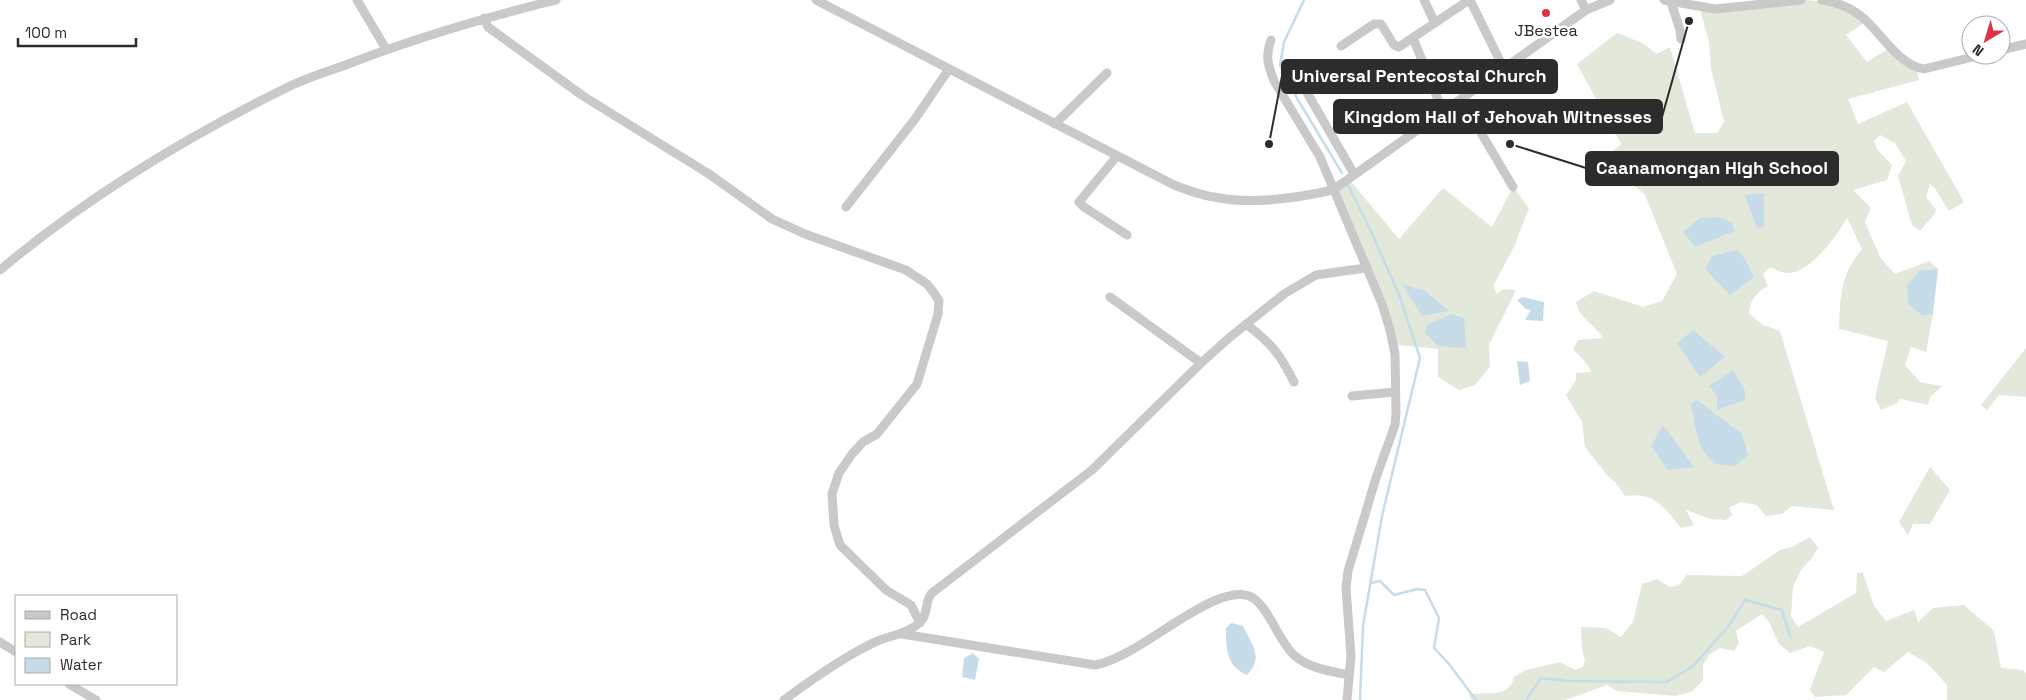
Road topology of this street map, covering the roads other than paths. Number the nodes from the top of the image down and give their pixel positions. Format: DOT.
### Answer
graph roads {
  1 [pos="357,0"];
  2 [pos="556,0"];
  3 [pos="816,0"];
  4 [pos="1424,0"];
  5 [pos="1470,0"];
  6 [pos="1581,0"];
  7 [pos="1610,0"];
  8 [pos="1802,0"];
  9 [pos="1822,0"];
  10 [pos="1667,1"];
  11 [pos="1586,10"];
  12 [pos="484,18"];
  13 [pos="1435,23"];
  14 [pos="1413,38"];
  15 [pos="1681,39"];
  16 [pos="1271,40"];
  17 [pos="2026,44"];
  18 [pos="1341,46"];
  19 [pos="2011,48"];
  20 [pos="386,50"];
  21 [pos="1961,60"];
  22 [pos="949,69"];
  23 [pos="1504,69"];
  24 [pos="1107,73"];
  25 [pos="1302,84"];
  26 [pos="1461,99"];
  27 [pos="1443,112"];
  28 [pos="1055,124"];
  29 [pos="1116,156"];
  30 [pos="1354,174"];
  31 [pos="1513,188"];
  32 [pos="1334,190"];
  33 [pos="846,207"];
  34 [pos="1127,235"];
  35 [pos="1365,268"];
  36 [pos="0,270"];
  37 [pos="1110,297"];
  38 [pos="1246,324"];
  39 [pos="1201,363"];
  40 [pos="1294,382"];
  41 [pos="1395,392"];
  42 [pos="1352,396"];
  43 [pos="920,623"];
  44 [pos="902,634"];
  45 [pos="0,642"];
  46 [pos="15,651"];
  47 [pos="1349,675"];
  48 [pos="71,685"];
  49 [pos="96,700"];
  50 [pos="784,700"];
  51 [pos="1347,700"];
  1 -- 20 [label="street"];
  2 -- 12 [label="street"];
  3 -- 22 [label="street"];
  4 -- 13 [label="street"];
  5 -- 13 [label="street"];
  5 -- 23 [label="street"];
  6 -- 11 [label="street"];
  7 -- 11 [label="street"];
  8 -- 10 [label="street"];
  9 -- 21 [label="street"];
  10 -- 15 [label="street"];
  11 -- 23 [label="street"];
  12 -- 20 [label="street"];
  12 -- 43 [label="street"];
  13 -- 14 [label="street"];
  14 -- 18 [label="street"];
  14 -- 27 [label="street"];
  16 -- 32 [label="street"];
  17 -- 19 [label="street"];
  20 -- 36 [label="street"];
  22 -- 28 [label="street"];
  22 -- 33 [label="street"];
  23 -- 26 [label="street"];
  24 -- 28 [label="street"];
  25 -- 30 [label="street"];
  26 -- 27 [label="street"];
  26 -- 31 [label="street"];
  27 -- 30 [label="street"];
  28 -- 29 [label="street"];
  29 -- 32 [label="street"];
  29 -- 34 [label="street"];
  30 -- 32 [label="street"];
  32 -- 35 [label="street"];
  35 -- 38 [label="street"];
  35 -- 41 [label="street"];
  37 -- 39 [label="street"];
  38 -- 39 [label="street"];
  38 -- 40 [label="street"];
  39 -- 43 [label="street"];
  41 -- 42 [label="street"];
  41 -- 47 [label="street"];
  43 -- 44 [label="street"];
  44 -- 47 [label="street"];
  44 -- 50 [label="street"];
  45 -- 46 [label="street"];
  47 -- 51 [label="street"];
  48 -- 49 [label="street"];
}
